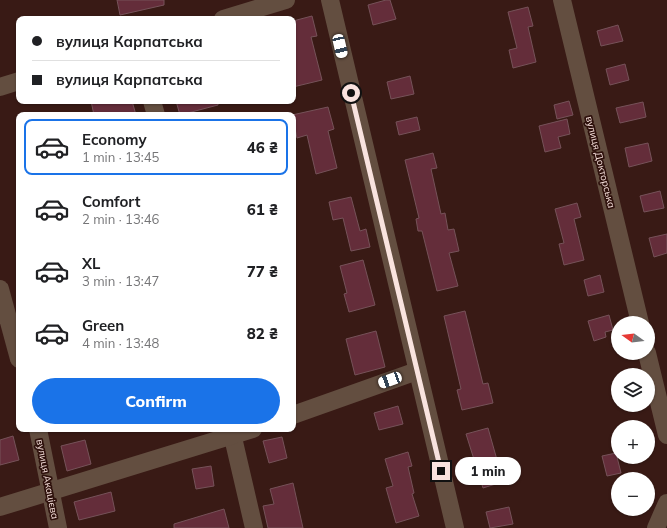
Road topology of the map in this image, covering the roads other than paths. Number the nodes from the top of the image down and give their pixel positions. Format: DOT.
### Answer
graph roads {
  1 [pos="286,0"];
  2 [pos="330,0"];
  3 [pos="562,0"];
  4 [pos="233,16"];
  5 [pos="16,82"];
  6 [pos="0,87"];
  7 [pos="0,289"];
  8 [pos="638,316"];
  9 [pos="16,348"];
  10 [pos="649,360"];
  11 [pos="417,371"];
  12 [pos="296,414"];
  13 [pos="39,432"];
  14 [pos="232,433"];
  15 [pos="667,435"];
  16 [pos="50,493"];
  17 [pos="667,503"];
  18 [pos="0,507"];
  19 [pos="58,528"];
  20 [pos="254,528"];
  21 [pos="455,528"];
  22 [pos="656,528"];
  1 -- 4 [label="street"];
  2 -- 11 [label="street"];
  3 -- 8 [label="street, вулиця Докторська"];
  5 -- 6 [label="street"];
  7 -- 9 [label="street"];
  10 -- 15 [label="street"];
  11 -- 12 [label="street"];
  11 -- 21 [label="street"];
  13 -- 16 [label="street, вулиця Акацієва"];
  14 -- 16 [label="street"];
  14 -- 20 [label="street"];
  16 -- 18 [label="street"];
  16 -- 19 [label="street, вулиця Акацієва"];
  17 -- 22 [label="street"];
}
